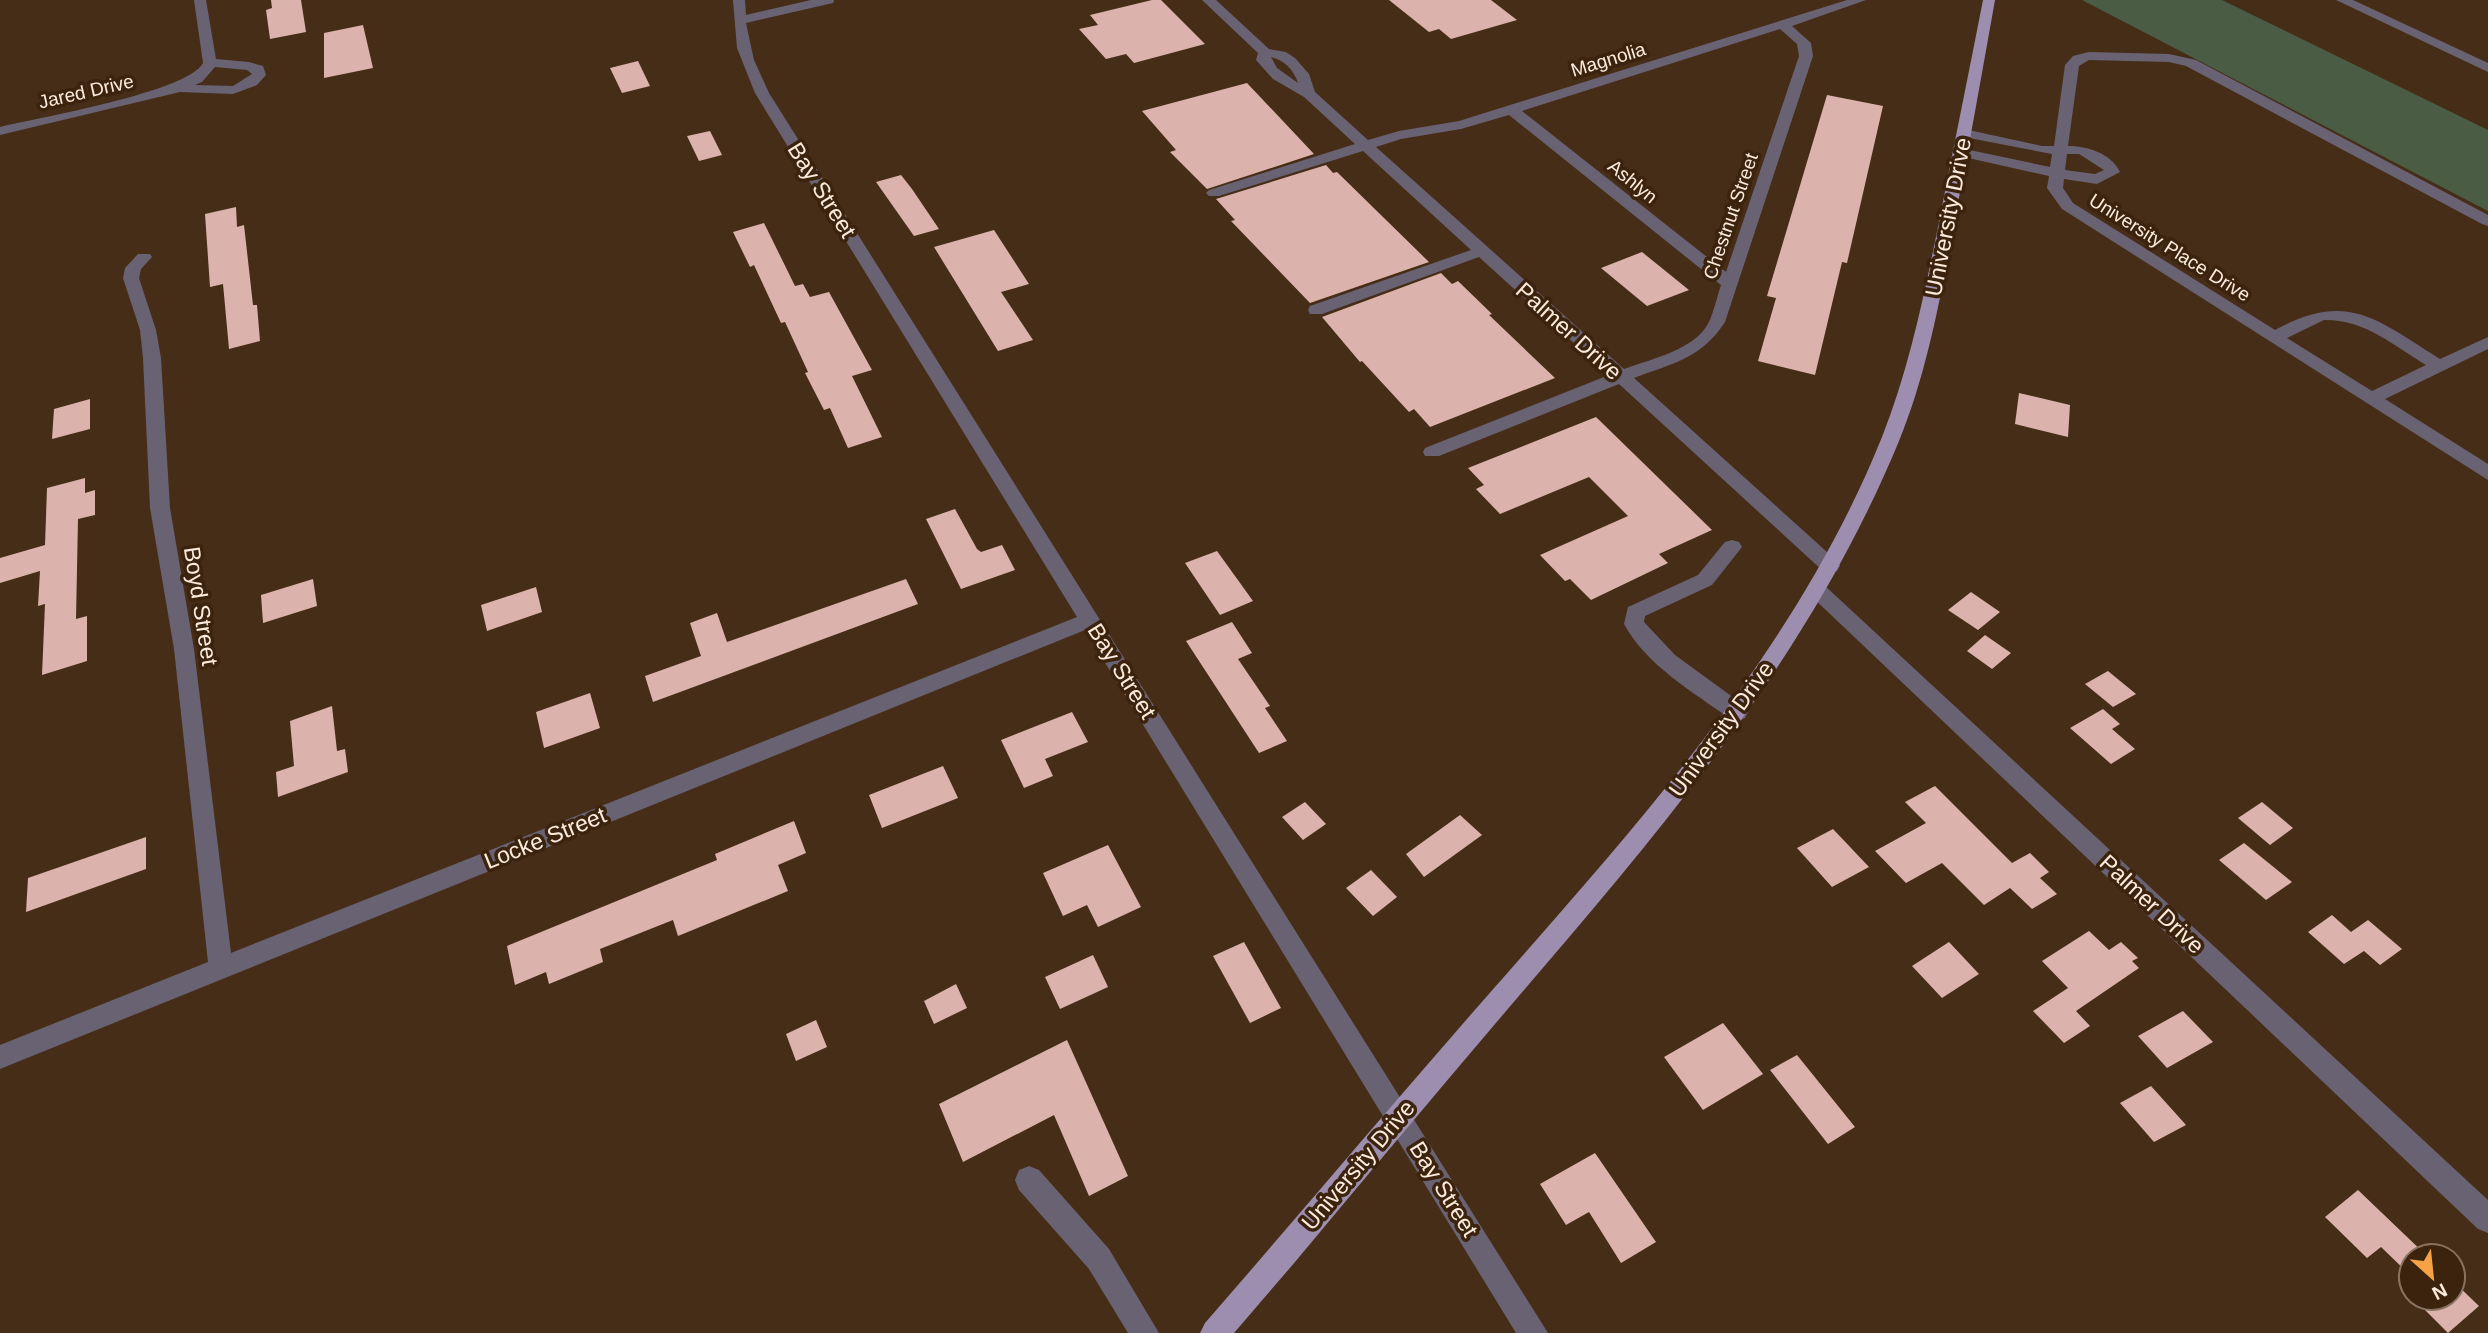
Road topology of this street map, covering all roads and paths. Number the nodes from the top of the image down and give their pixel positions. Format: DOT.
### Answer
graph roads {
  1 [pos="200,0"];
  2 [pos="739,0"];
  3 [pos="828,0"];
  4 [pos="1860,0"];
  5 [pos="1989,0"];
  6 [pos="2342,0"];
  7 [pos="1215,1"];
  8 [pos="739,22"];
  9 [pos="1782,24"];
  10 [pos="210,63"];
  11 [pos="2488,68"];
  12 [pos="181,88"];
  13 [pos="1511,109"];
  14 [pos="0,131"];
  15 [pos="1964,133"];
  16 [pos="1366,145"];
  17 [pos="2062,150"];
  18 [pos="1960,152"];
  19 [pos="2058,173"];
  20 [pos="1214,192"];
  21 [pos="2488,221"];
  22 [pos="1482,251"];
  23 [pos="144,257"];
  24 [pos="1730,284"];
  25 [pos="1315,310"];
  26 [pos="2274,338"];
  27 [pos="2488,342"];
  28 [pos="2439,366"];
  29 [pos="1620,377"];
  30 [pos="2371,399"];
  31 [pos="1432,452"];
  32 [pos="2488,473"];
  33 [pos="1732,547"];
  34 [pos="1830,566"];
  35 [pos="1816,590"];
  36 [pos="1090,620"];
  37 [pos="1737,712"];
  38 [pos="221,968"];
  39 [pos="0,1057"];
  40 [pos="1399,1116"];
  41 [pos="1029,1180"];
  42 [pos="2488,1219"];
  43 [pos="1144,1333"];
  44 [pos="1215,1333"];
  45 [pos="1534,1333"];
  1 -- 10 [label="street"];
  2 -- 8 [label="street, Bay Street"];
  3 -- 8 [label="street"];
  4 -- 9 [label="street, Magnolia"];
  5 -- 15 [label="main road, University Drive"];
  6 -- 11 [label="street"];
  7 -- 16 [label="street, Palmer Drive"];
  8 -- 36 [label="street, Bay Street"];
  9 -- 13 [label="street, Magnolia"];
  9 -- 24 [label="street, Chestnut Street"];
  10 -- 12 [label="street, Jared Drive"];
  10 -- 12 [label="street, Jared Drive"];
  12 -- 14 [label="street, Jared Drive"];
  13 -- 16 [label="street, Magnolia"];
  13 -- 24 [label="street, Ashlyn"];
  15 -- 17 [label="street"];
  15 -- 18 [label="main road, University Drive"];
  16 -- 20 [label="street, Magnolia"];
  16 -- 22 [label="street, Palmer Drive"];
  17 -- 19 [label="street, University Place Drive"];
  17 -- 19 [label="street"];
  17 -- 21 [label="street, University Place Drive"];
  18 -- 19 [label="street"];
  18 -- 34 [label="main road, University Drive"];
  19 -- 26 [label="street, University Place Drive"];
  22 -- 25 [label="street"];
  22 -- 29 [label="street, Palmer Drive"];
  23 -- 38 [label="street, Boyd Street"];
  24 -- 29 [label="street, Chestnut Street"];
  26 -- 28 [label="street"];
  26 -- 30 [label="street, University Place Drive"];
  27 -- 28 [label="street"];
  28 -- 30 [label="street"];
  29 -- 31 [label="street, Chestnut Street"];
  29 -- 34 [label="street, Palmer Drive"];
  30 -- 32 [label="street, University Place Drive"];
  33 -- 37 [label="street"];
  34 -- 35 [label="main road, University Drive"];
  35 -- 37 [label="main road, University Drive"];
  35 -- 42 [label="street, Palmer Drive"];
  36 -- 38 [label="street, Locke Street"];
  36 -- 40 [label="street, Bay Street"];
  37 -- 40 [label="main road, University Drive"];
  38 -- 39 [label="street, Locke Street"];
  40 -- 44 [label="main road, University Drive"];
  40 -- 45 [label="street, Bay Street"];
  41 -- 43 [label="street"];
}
